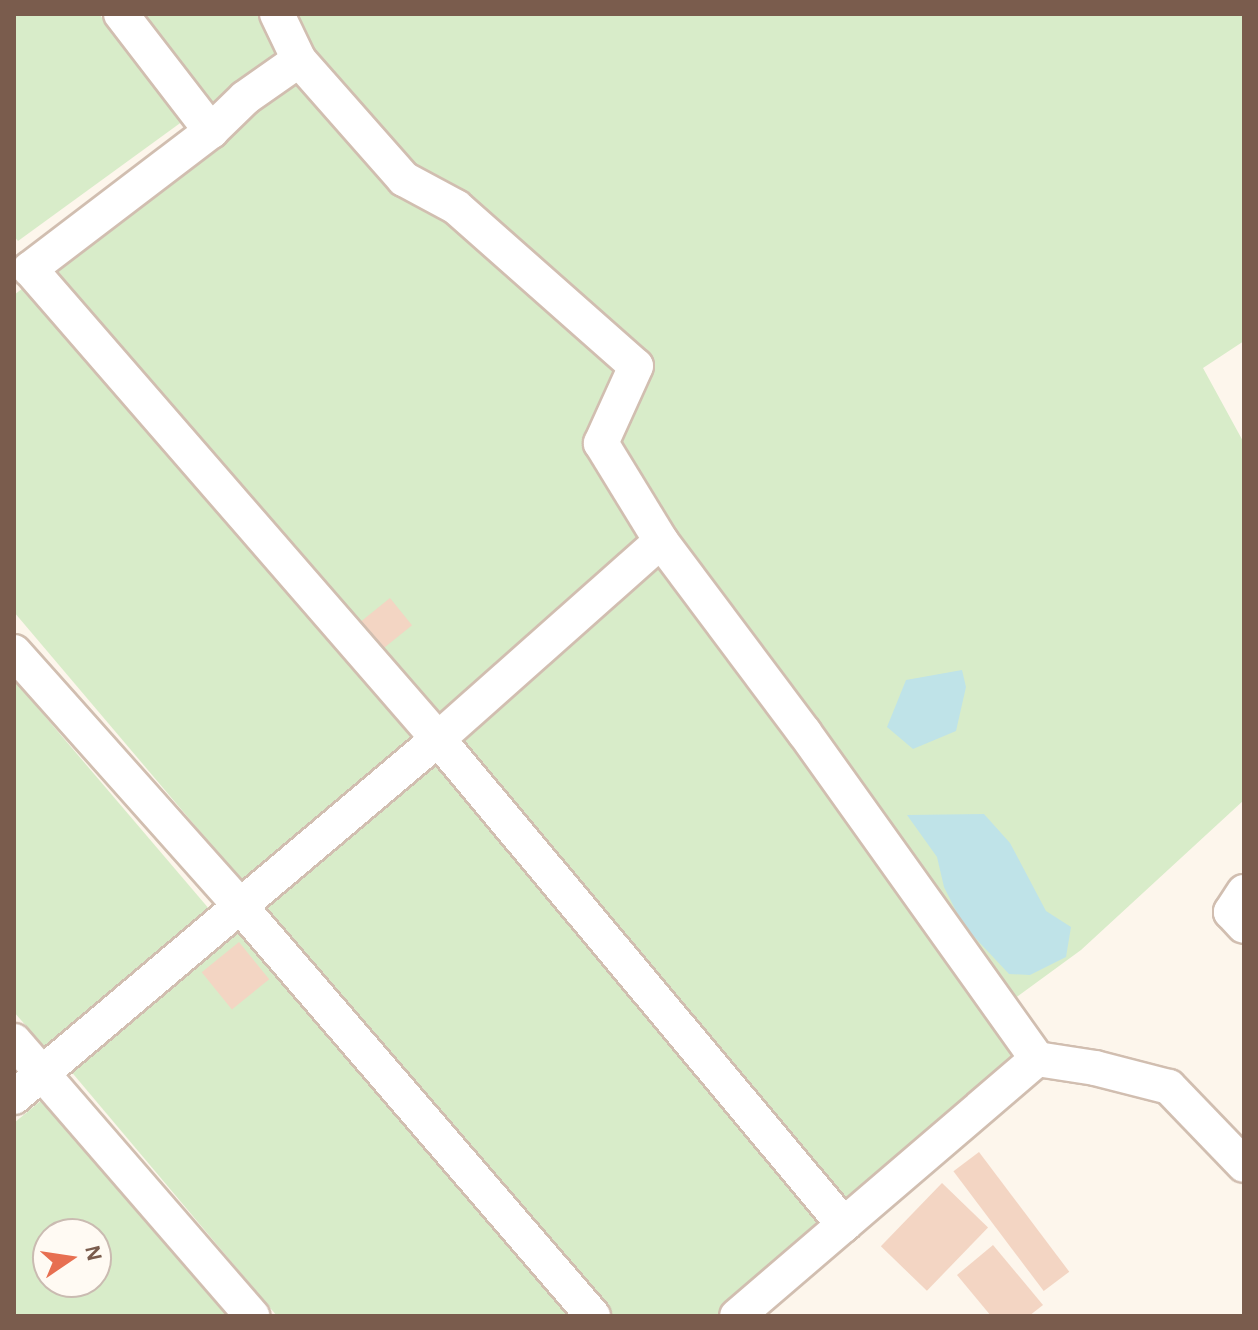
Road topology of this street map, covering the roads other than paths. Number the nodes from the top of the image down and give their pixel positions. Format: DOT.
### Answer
graph roads {
  1 [pos="121,14"];
  2 [pos="277,14"];
  3 [pos="299,60"];
  4 [pos="211,131"];
  5 [pos="19,267"];
  6 [pos="661,541"];
  7 [pos="14,652"];
  8 [pos="438,739"];
  9 [pos="1244,892"];
  10 [pos="240,906"];
  11 [pos="1244,926"];
  12 [pos="14,1041"];
  13 [pos="1037,1059"];
  14 [pos="41,1074"];
  15 [pos="14,1097"];
  16 [pos="1244,1165"];
  17 [pos="844,1225"];
  18 [pos="252,1316"];
  19 [pos="593,1316"];
  20 [pos="737,1316"];
  1 -- 4 [label="lane"];
  2 -- 3 [label="lane"];
  3 -- 4 [label="lane"];
  3 -- 6 [label="lane"];
  4 -- 5 [label="lane"];
  5 -- 8 [label="lane"];
  6 -- 8 [label="lane"];
  6 -- 13 [label="lane"];
  7 -- 10 [label="lane"];
  8 -- 10 [label="lane"];
  8 -- 17 [label="lane"];
  9 -- 11 [label="lane"];
  10 -- 14 [label="lane"];
  10 -- 19 [label="lane"];
  12 -- 14 [label="lane"];
  13 -- 16 [label="lane"];
  13 -- 17 [label="lane"];
  14 -- 15 [label="lane"];
  14 -- 18 [label="lane"];
  17 -- 20 [label="lane"];
}
